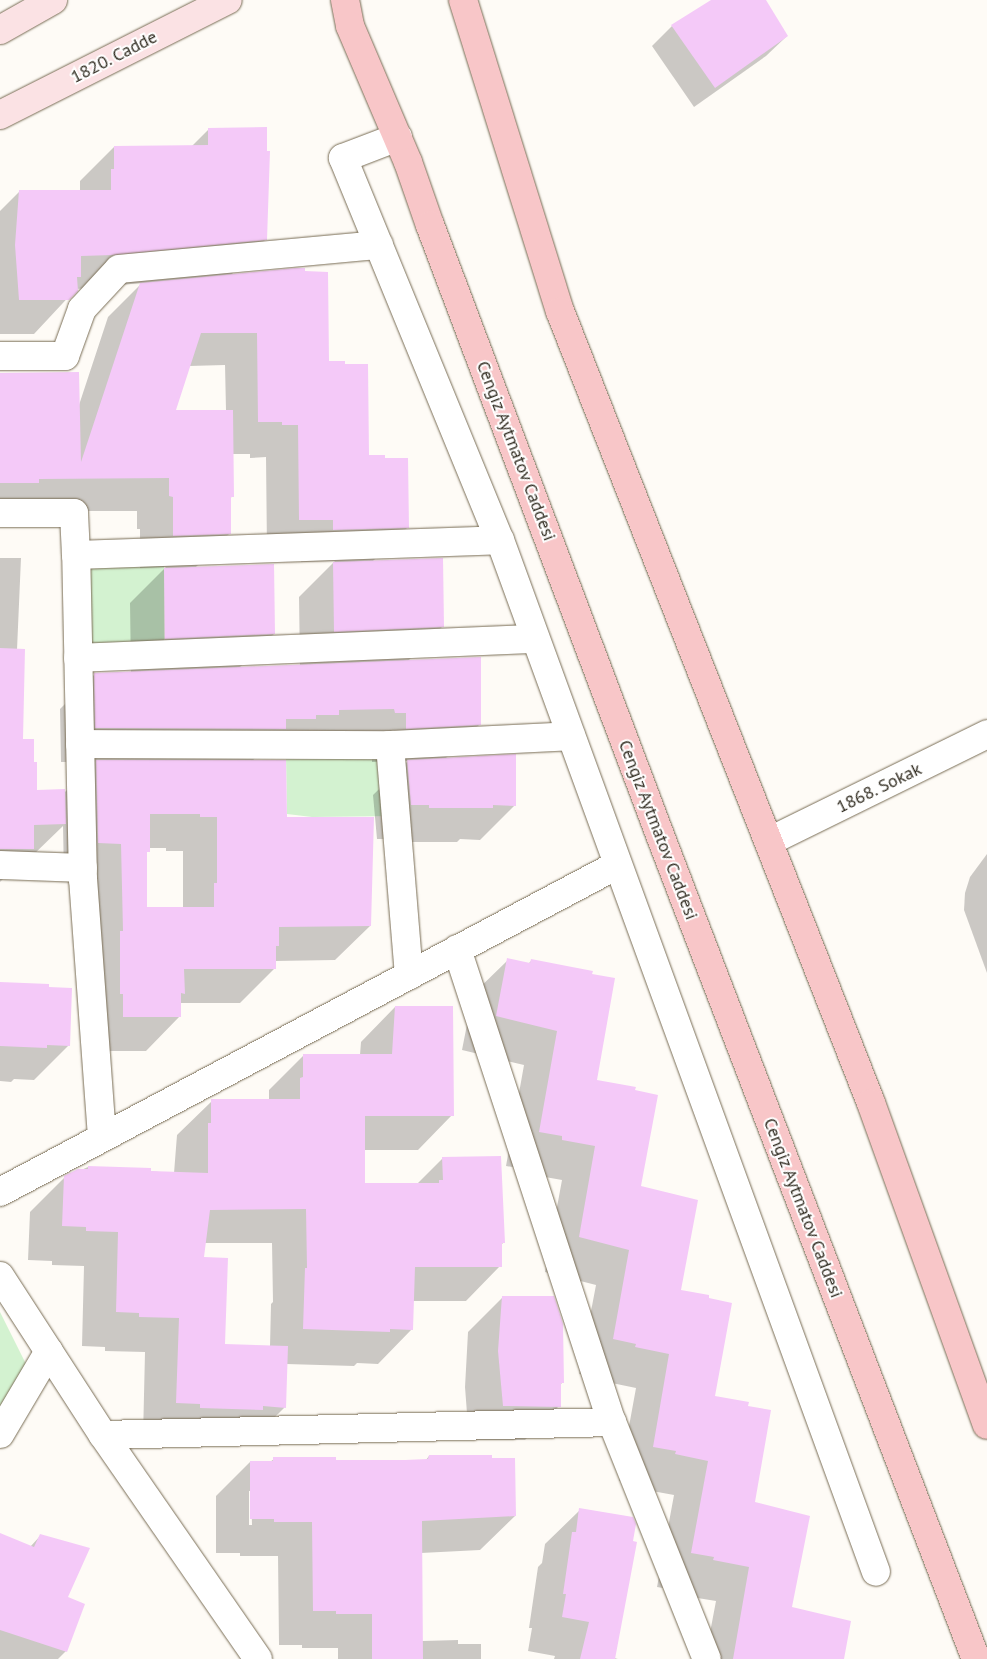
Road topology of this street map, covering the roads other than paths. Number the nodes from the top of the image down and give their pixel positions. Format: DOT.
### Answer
graph roads {
  1 [pos="53,0"];
  2 [pos="228,0"];
  3 [pos="345,0"];
  4 [pos="464,0"];
  5 [pos="0,30"];
  6 [pos="0,115"];
  7 [pos="398,137"];
  8 [pos="379,245"];
  9 [pos="0,356"];
  10 [pos="0,513"];
  11 [pos="500,540"];
  12 [pos="76,555"];
  13 [pos="535,639"];
  14 [pos="78,658"];
  15 [pos="987,734"];
  16 [pos="571,736"];
  17 [pos="80,744"];
  18 [pos="390,745"];
  19 [pos="770,841"];
  20 [pos="0,865"];
  21 [pos="617,865"];
  22 [pos="83,868"];
  23 [pos="457,949"];
  24 [pos="409,975"];
  25 [pos="102,1137"];
  26 [pos="0,1192"];
  27 [pos="0,1276"];
  28 [pos="49,1352"];
  29 [pos="612,1422"];
  30 [pos="987,1426"];
  31 [pos="0,1434"];
  32 [pos="102,1435"];
  33 [pos="876,1572"];
  34 [pos="258,1659"];
  35 [pos="707,1659"];
  36 [pos="976,1659"];
  1 -- 5 [label="main road"];
  2 -- 6 [label="main road, 1820. Cadde"];
  3 -- 7 [label="main road, Cengiz Aytmatov Caddesi"];
  4 -- 19 [label="main road"];
  7 -- 8 [label="street"];
  7 -- 36 [label="main road, Cengiz Aytmatov Caddesi"];
  8 -- 9 [label="street"];
  8 -- 11 [label="street"];
  10 -- 12 [label="street"];
  11 -- 12 [label="street"];
  11 -- 13 [label="street"];
  12 -- 14 [label="street"];
  13 -- 14 [label="street"];
  13 -- 16 [label="street"];
  14 -- 17 [label="street"];
  15 -- 19 [label="street, 1868. Sokak"];
  16 -- 18 [label="street"];
  16 -- 21 [label="street"];
  17 -- 18 [label="street"];
  17 -- 22 [label="street"];
  18 -- 24 [label="street"];
  19 -- 30 [label="main road"];
  20 -- 22 [label="street"];
  21 -- 23 [label="street"];
  21 -- 33 [label="street"];
  22 -- 25 [label="street"];
  23 -- 24 [label="street"];
  23 -- 29 [label="street"];
  24 -- 25 [label="street"];
  25 -- 26 [label="street"];
  27 -- 28 [label="street"];
  28 -- 31 [label="street"];
  28 -- 32 [label="street"];
  29 -- 32 [label="street"];
  29 -- 35 [label="street"];
  32 -- 34 [label="street"];
}
